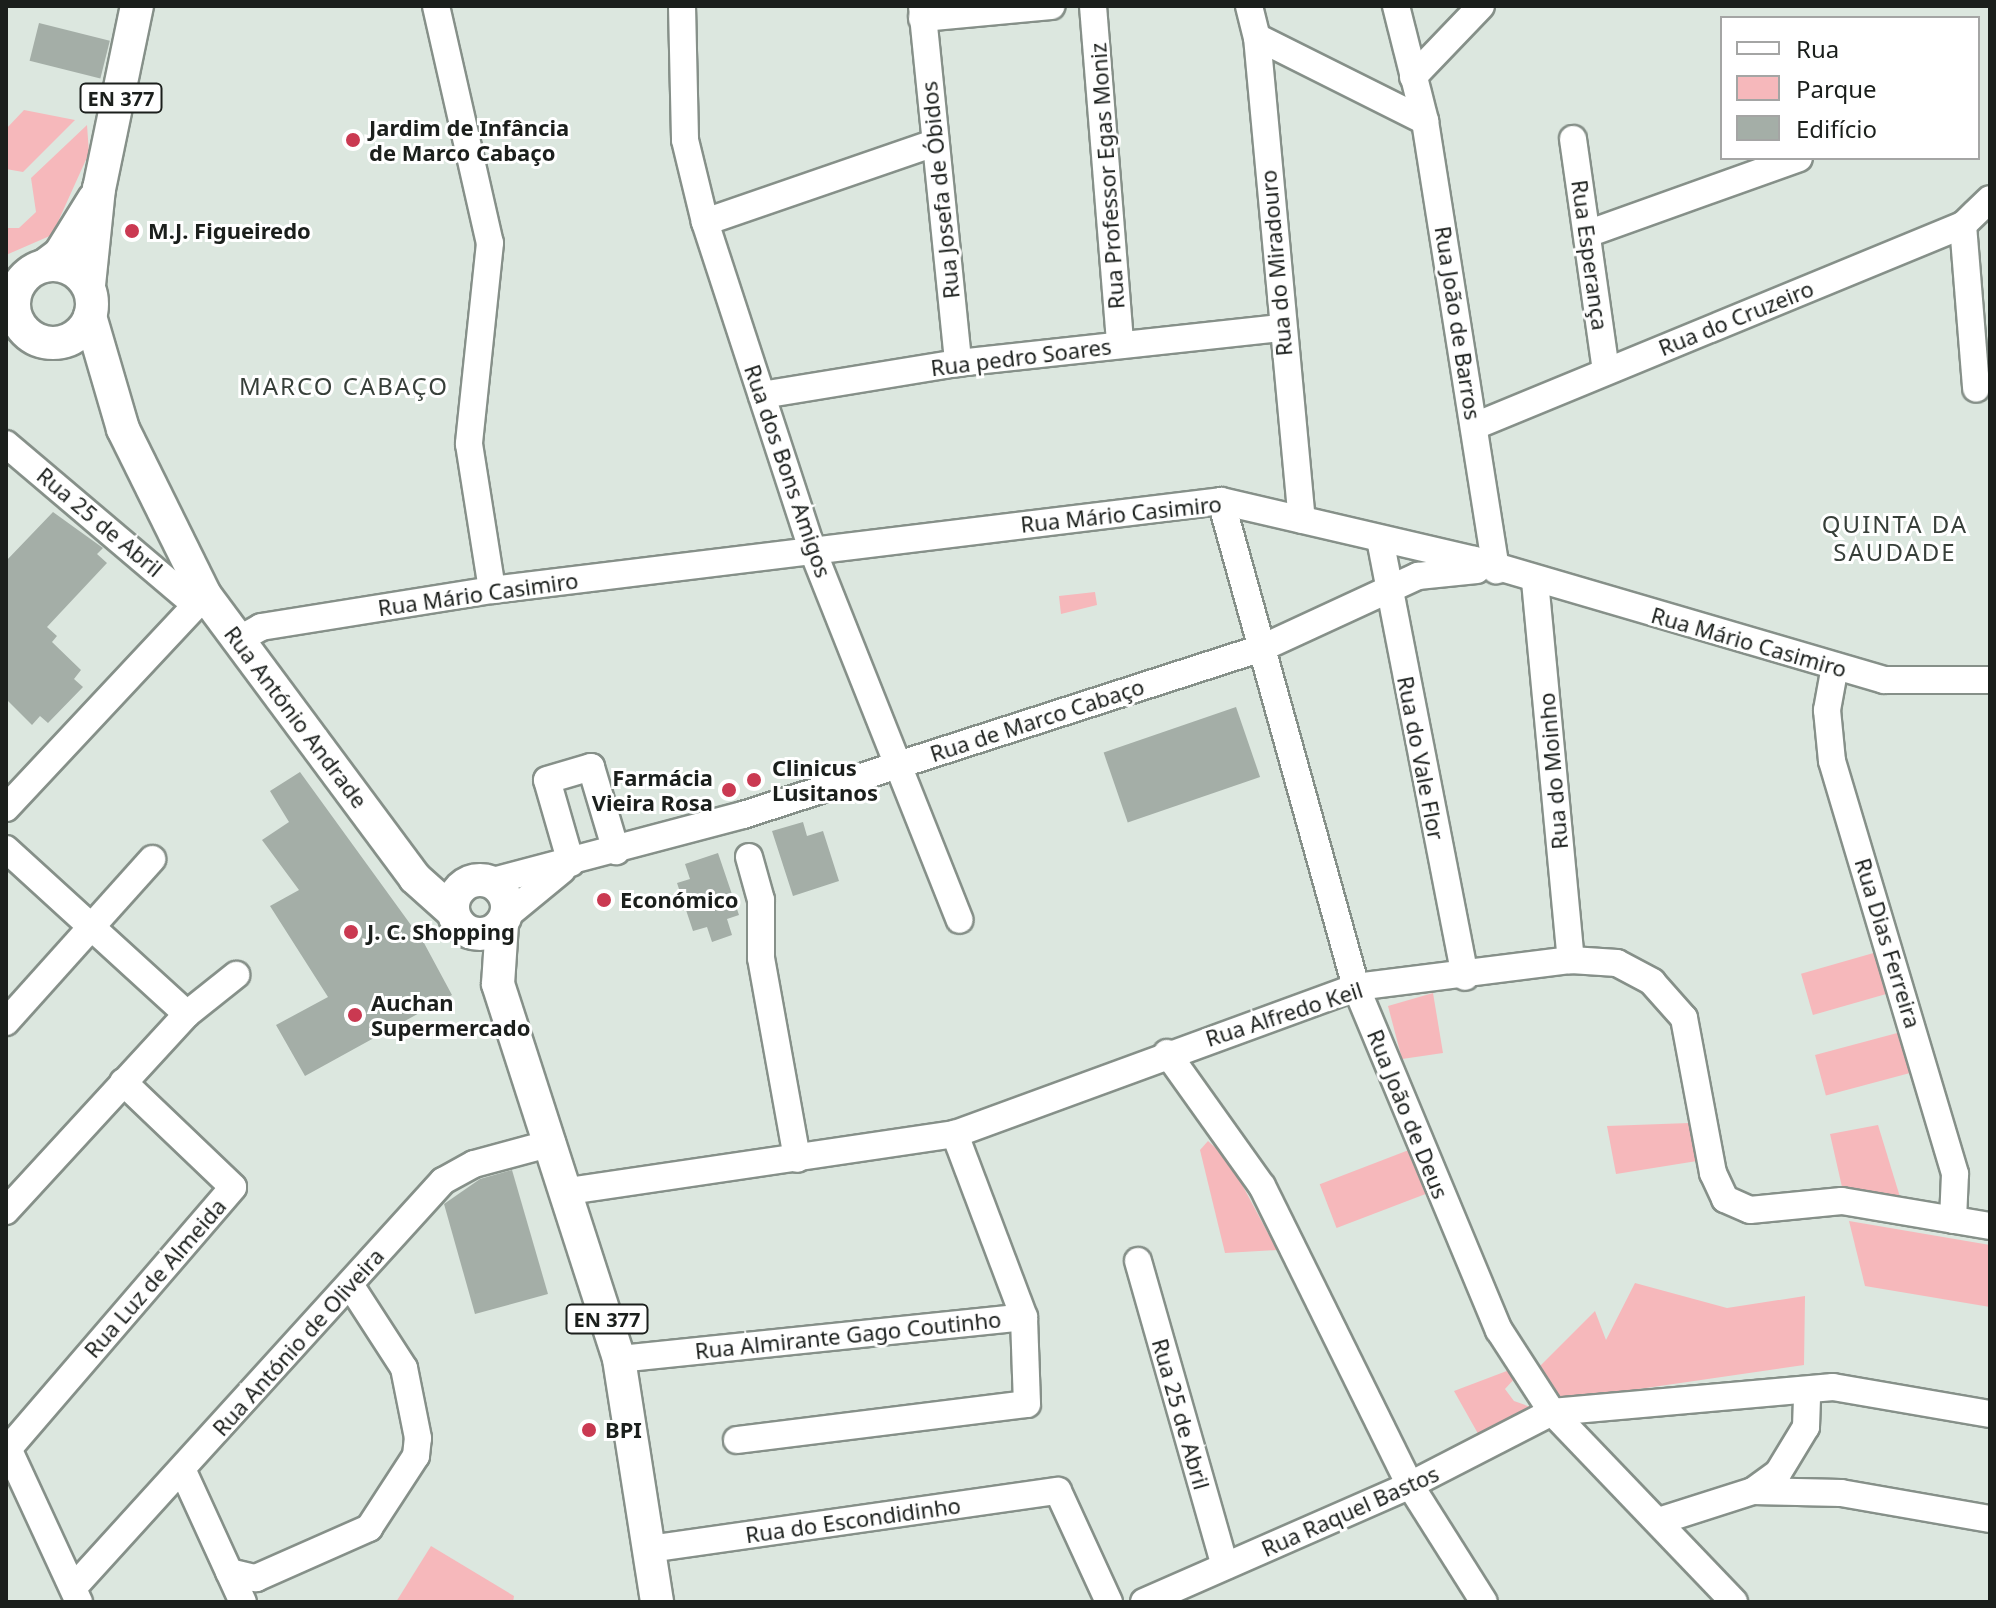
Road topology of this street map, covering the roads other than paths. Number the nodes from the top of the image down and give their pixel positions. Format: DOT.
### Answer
graph roads {
  1 [pos="137,6"];
  2 [pos="436,6"];
  3 [pos="682,6"];
  4 [pos="1051,6"];
  5 [pos="1093,6"];
  6 [pos="1249,6"];
  7 [pos="1396,6"];
  8 [pos="1472,11"];
  9 [pos="922,12"];
  10 [pos="1257,37"];
  11 [pos="1413,77"];
  12 [pos="1425,121"];
  13 [pos="1573,139"];
  14 [pos="935,143"];
  15 [pos="1793,160"];
  16 [pos="99,189"];
  17 [pos="1990,199"];
  18 [pos="705,222"];
  19 [pos="1963,225"];
  20 [pos="1587,234"];
  21 [pos="44,266"];
  22 [pos="89,300"];
  23 [pos="1281,328"];
  24 [pos="51,342"];
  25 [pos="1120,345"];
  26 [pos="958,363"];
  27 [pos="1606,371"];
  28 [pos="1976,388"];
  29 [pos="762,395"];
  30 [pos="115,407"];
  31 [pos="1475,426"];
  32 [pos="6,444"];
  33 [pos="1221,501"];
  34 [pos="1302,520"];
  35 [pos="1380,539"];
  36 [pos="812,549"];
  37 [pos="1496,570"];
  38 [pos="1535,581"];
  39 [pos="1388,588"];
  40 [pos="492,590"];
  41 [pos="198,599"];
  42 [pos="238,640"];
  43 [pos="1262,648"];
  44 [pos="1835,666"];
  45 [pos="1990,680"];
  46 [pos="899,764"];
  47 [pos="6,808"];
  48 [pos="388,839"];
  49 [pos="6,849"];
  50 [pos="616,851"];
  51 [pos="749,857"];
  52 [pos="152,859"];
  53 [pos="571,863"];
  54 [pos="480,882"];
  55 [pos="960,920"];
  56 [pos="459,921"];
  57 [pos="504,921"];
  58 [pos="94,925"];
  59 [pos="1571,960"];
  60 [pos="236,975"];
  61 [pos="1465,977"];
  62 [pos="1356,987"];
  63 [pos="187,1014"];
  64 [pos="6,1022"];
  65 [pos="519,1044"];
  66 [pos="1167,1053"];
  67 [pos="123,1082"];
  68 [pos="955,1134"];
  69 [pos="552,1143"];
  70 [pos="797,1159"];
  71 [pos="569,1191"];
  72 [pos="6,1211"];
  73 [pos="1953,1220"];
  74 [pos="1990,1226"];
  75 [pos="1138,1261"];
  76 [pos="351,1286"];
  77 [pos="1024,1317"];
  78 [pos="619,1359"];
  79 [pos="1807,1393"];
  80 [pos="1552,1412"];
  81 [pos="1990,1414"];
  82 [pos="737,1440"];
  83 [pos="7,1446"];
  84 [pos="182,1469"];
  85 [pos="1410,1485"];
  86 [pos="1753,1491"];
  87 [pos="1990,1519"];
  88 [pos="1659,1521"];
  89 [pos="649,1549"];
  90 [pos="1225,1566"];
  91 [pos="229,1572"];
  92 [pos="1197,1591"];
  93 [pos="76,1595"];
  94 [pos="243,1602"];
  95 [pos="657,1602"];
  96 [pos="1109,1602"];
  97 [pos="1144,1602"];
  98 [pos="1484,1602"];
  99 [pos="1734,1602"];
  1 -- 16 [label="main road, EN 377"];
  2 -- 40 [label="street"];
  3 -- 18 [label="street, Rua dos Bons Amigos"];
  4 -- 9 [label="street"];
  5 -- 25 [label="street, Rua Professor Egas Moniz"];
  6 -- 10 [label="street, Rua do Miradouro"];
  7 -- 11 [label="street, Rua João de Barros"];
  8 -- 11 [label="street"];
  9 -- 14 [label="street, Rua Josefa de Óbidos"];
  10 -- 12 [label="street"];
  10 -- 23 [label="street, Rua do Miradouro"];
  11 -- 12 [label="street, Rua João de Barros"];
  12 -- 31 [label="street, Rua João de Barros"];
  13 -- 20 [label="street, Rua Esperança"];
  14 -- 18 [label="street"];
  14 -- 26 [label="street, Rua Josefa de Óbidos"];
  15 -- 20 [label="street"];
  16 -- 21 [label="main road, EN 377"];
  16 -- 22 [label="main road, EN 377"];
  17 -- 19 [label="street, Rua do Cruzeiro"];
  18 -- 29 [label="street, Rua dos Bons Amigos"];
  19 -- 27 [label="street, Rua do Cruzeiro"];
  19 -- 28 [label="street"];
  20 -- 27 [label="street, Rua Esperança"];
  21 -- 22 [label="main road"];
  21 -- 24 [label="main road, EN 377"];
  22 -- 24 [label="main road"];
  22 -- 30 [label="main road, EN 377"];
  23 -- 25 [label="street, Rua pedro Soares"];
  23 -- 34 [label="street, Rua do Miradouro"];
  24 -- 30 [label="main road, EN 377"];
  25 -- 26 [label="street, Rua pedro Soares"];
  26 -- 29 [label="street, Rua pedro Soares"];
  27 -- 31 [label="street, Rua do Cruzeiro"];
  29 -- 36 [label="street, Rua dos Bons Amigos"];
  30 -- 41 [label="main road, EN 377"];
  31 -- 37 [label="street, Rua João de Barros"];
  32 -- 41 [label="street, Rua 25 de Abril"];
  33 -- 34 [label="street, Rua Mário Casimiro"];
  33 -- 36 [label="street, Rua Mário Casimiro"];
  33 -- 43 [label="street, Rua João de Deus"];
  34 -- 35 [label="street, Rua Mário Casimiro"];
  35 -- 37 [label="street, Rua Mário Casimiro"];
  35 -- 39 [label="street, Rua do Vale Flor"];
  36 -- 40 [label="street, Rua Mário Casimiro"];
  36 -- 46 [label="street, Rua dos Bons Amigos"];
  37 -- 38 [label="street, Rua Mário Casimiro"];
  37 -- 39 [label="street, Rua de Marco Cabaço"];
  38 -- 44 [label="street, Rua Mário Casimiro"];
  38 -- 59 [label="street, Rua do Moinho"];
  39 -- 43 [label="street, Rua de Marco Cabaço"];
  39 -- 61 [label="street, Rua do Vale Flor"];
  40 -- 42 [label="street, Rua Mário Casimiro"];
  41 -- 42 [label="main road, Rua António Andrade / EN 377"];
  41 -- 47 [label="street"];
  42 -- 48 [label="main road, Rua António Andrade / EN 377"];
  43 -- 46 [label="street, Rua de Marco Cabaço"];
  43 -- 62 [label="street, Rua João de Deus"];
  44 -- 45 [label="street, Rua Mário Casimiro"];
  44 -- 73 [label="street, Rua Dias Ferreira"];
  46 -- 50 [label="street, Rua de Marco Cabaço"];
  46 -- 55 [label="street, Rua dos Bons Amigos"];
  48 -- 54 [label="main road, Rua António Andrade / EN 377"];
  48 -- 56 [label="main road, Rua António Andrade / EN 377"];
  49 -- 58 [label="street"];
  50 -- 53 [label="street, Rua de Marco Cabaço"];
  50 -- 53 [label="street"];
  51 -- 70 [label="street"];
  52 -- 58 [label="street"];
  53 -- 54 [label="street, Rua de Marco Cabaço"];
  53 -- 57 [label="street, Rua de Marco Cabaço"];
  54 -- 56 [label="main road"];
  54 -- 57 [label="main road, EN 377"];
  56 -- 57 [label="main road"];
  56 -- 65 [label="main road, Rua António Andrade / EN 377"];
  57 -- 65 [label="main road, Rua António Andrade / EN 377"];
  58 -- 63 [label="street"];
  58 -- 64 [label="street"];
  59 -- 61 [label="street, Rua Alfredo Keil"];
  59 -- 73 [label="street, Rua Alfredo Keil"];
  60 -- 63 [label="street"];
  61 -- 62 [label="street, Rua Alfredo Keil"];
  62 -- 66 [label="street, Rua Alfredo Keil"];
  62 -- 80 [label="street, Rua João de Deus"];
  63 -- 67 [label="street"];
  65 -- 69 [label="main road, Rua António Andrade / EN 377"];
  66 -- 68 [label="street, Rua Alfredo Keil"];
  66 -- 85 [label="street"];
  67 -- 72 [label="street"];
  67 -- 83 [label="street, Rua Luz de Almeida"];
  68 -- 70 [label="street, Rua Alfredo Keil"];
  68 -- 77 [label="street, Rua Almirante Gago Coutinho"];
  69 -- 71 [label="main road, Rua António Andrade / EN 377"];
  69 -- 76 [label="street, Rua António de Oliveira"];
  70 -- 71 [label="street, Rua Alfredo Keil"];
  71 -- 78 [label="main road, Rua António Andrade / EN 377"];
  73 -- 74 [label="street, Rua Alfredo Keil"];
  75 -- 90 [label="street, Rua 25 de Abril"];
  76 -- 84 [label="street, Rua António de Oliveira"];
  76 -- 91 [label="street"];
  77 -- 78 [label="street, Rua Almirante Gago Coutinho"];
  77 -- 82 [label="street"];
  78 -- 89 [label="main road, Rua António Andrade / EN 377"];
  79 -- 80 [label="street"];
  79 -- 81 [label="street"];
  79 -- 86 [label="street"];
  80 -- 85 [label="street, Rua Raquel Bastos"];
  80 -- 88 [label="street, Rua João de Deus"];
  83 -- 93 [label="street"];
  84 -- 91 [label="street"];
  84 -- 93 [label="street, Rua António de Oliveira"];
  85 -- 90 [label="street, Rua Raquel Bastos"];
  85 -- 98 [label="street"];
  86 -- 87 [label="street"];
  86 -- 88 [label="street"];
  88 -- 99 [label="street, Rua João de Deus"];
  89 -- 95 [label="main road, Rua António Andrade / EN 377"];
  89 -- 96 [label="street, Rua do Escondidinho"];
  90 -- 92 [label="street, Rua Raquel Bastos"];
  91 -- 94 [label="street"];
  92 -- 97 [label="street, Rua Raquel Bastos"];
}
